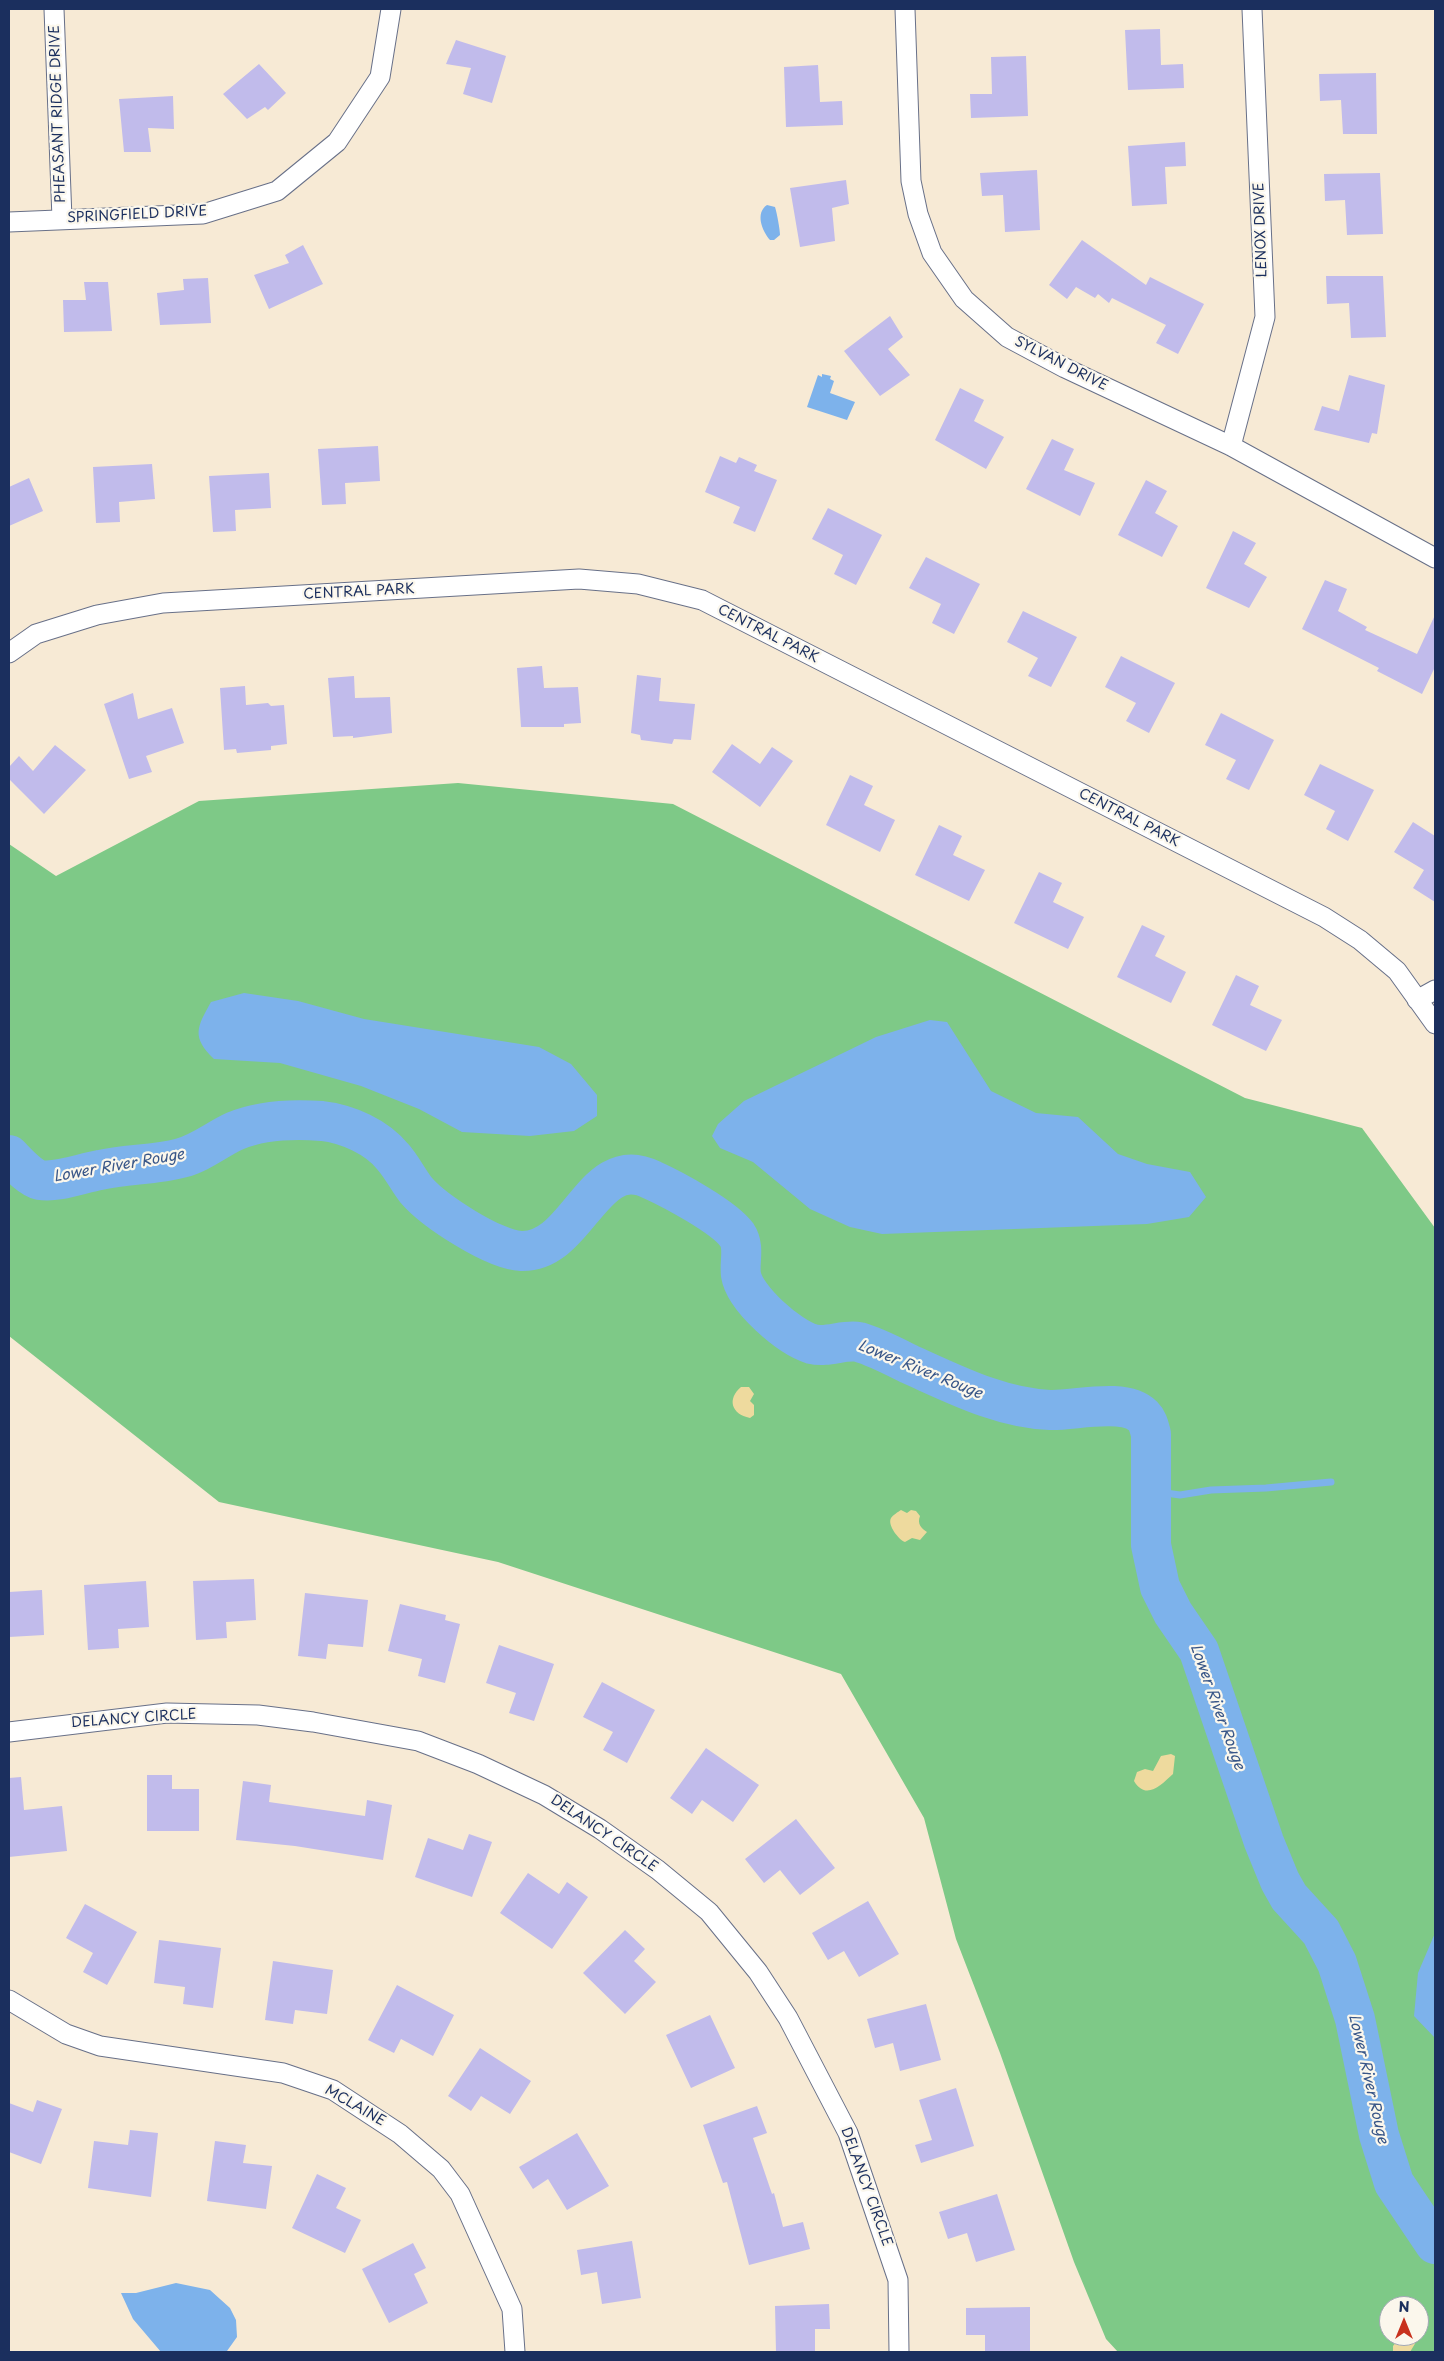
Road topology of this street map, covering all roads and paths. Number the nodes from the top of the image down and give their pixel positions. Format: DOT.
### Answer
graph roads {
  1 [pos="54,9"];
  2 [pos="391,9"];
  3 [pos="905,9"];
  4 [pos="1252,9"];
  5 [pos="62,219"];
  6 [pos="9,222"];
  7 [pos="1231,446"];
  8 [pos="1435,558"];
  9 [pos="9,653"];
  10 [pos="1435,990"];
  11 [pos="1417,1000"];
  12 [pos="1435,1024"];
  13 [pos="9,1732"];
  14 [pos="9,2000"];
  15 [pos="515,2352"];
  16 [pos="899,2352"];
  1 -- 5 [label="street, PHEASANT RIDGE DRIVE"];
  2 -- 5 [label="street, SPRINGFIELD DRIVE"];
  3 -- 7 [label="street, SYLVAN DRIVE"];
  4 -- 7 [label="street, LENOX DRIVE"];
  5 -- 6 [label="street, SPRINGFIELD DRIVE"];
  7 -- 8 [label="street, SYLVAN DRIVE"];
  9 -- 11 [label="street, CENTRAL PARK"];
  10 -- 11 [label="street"];
  11 -- 12 [label="street, CENTRAL PARK"];
  13 -- 16 [label="street, DELANCY CIRCLE"];
  14 -- 15 [label="street, MCLAINE"];
}
